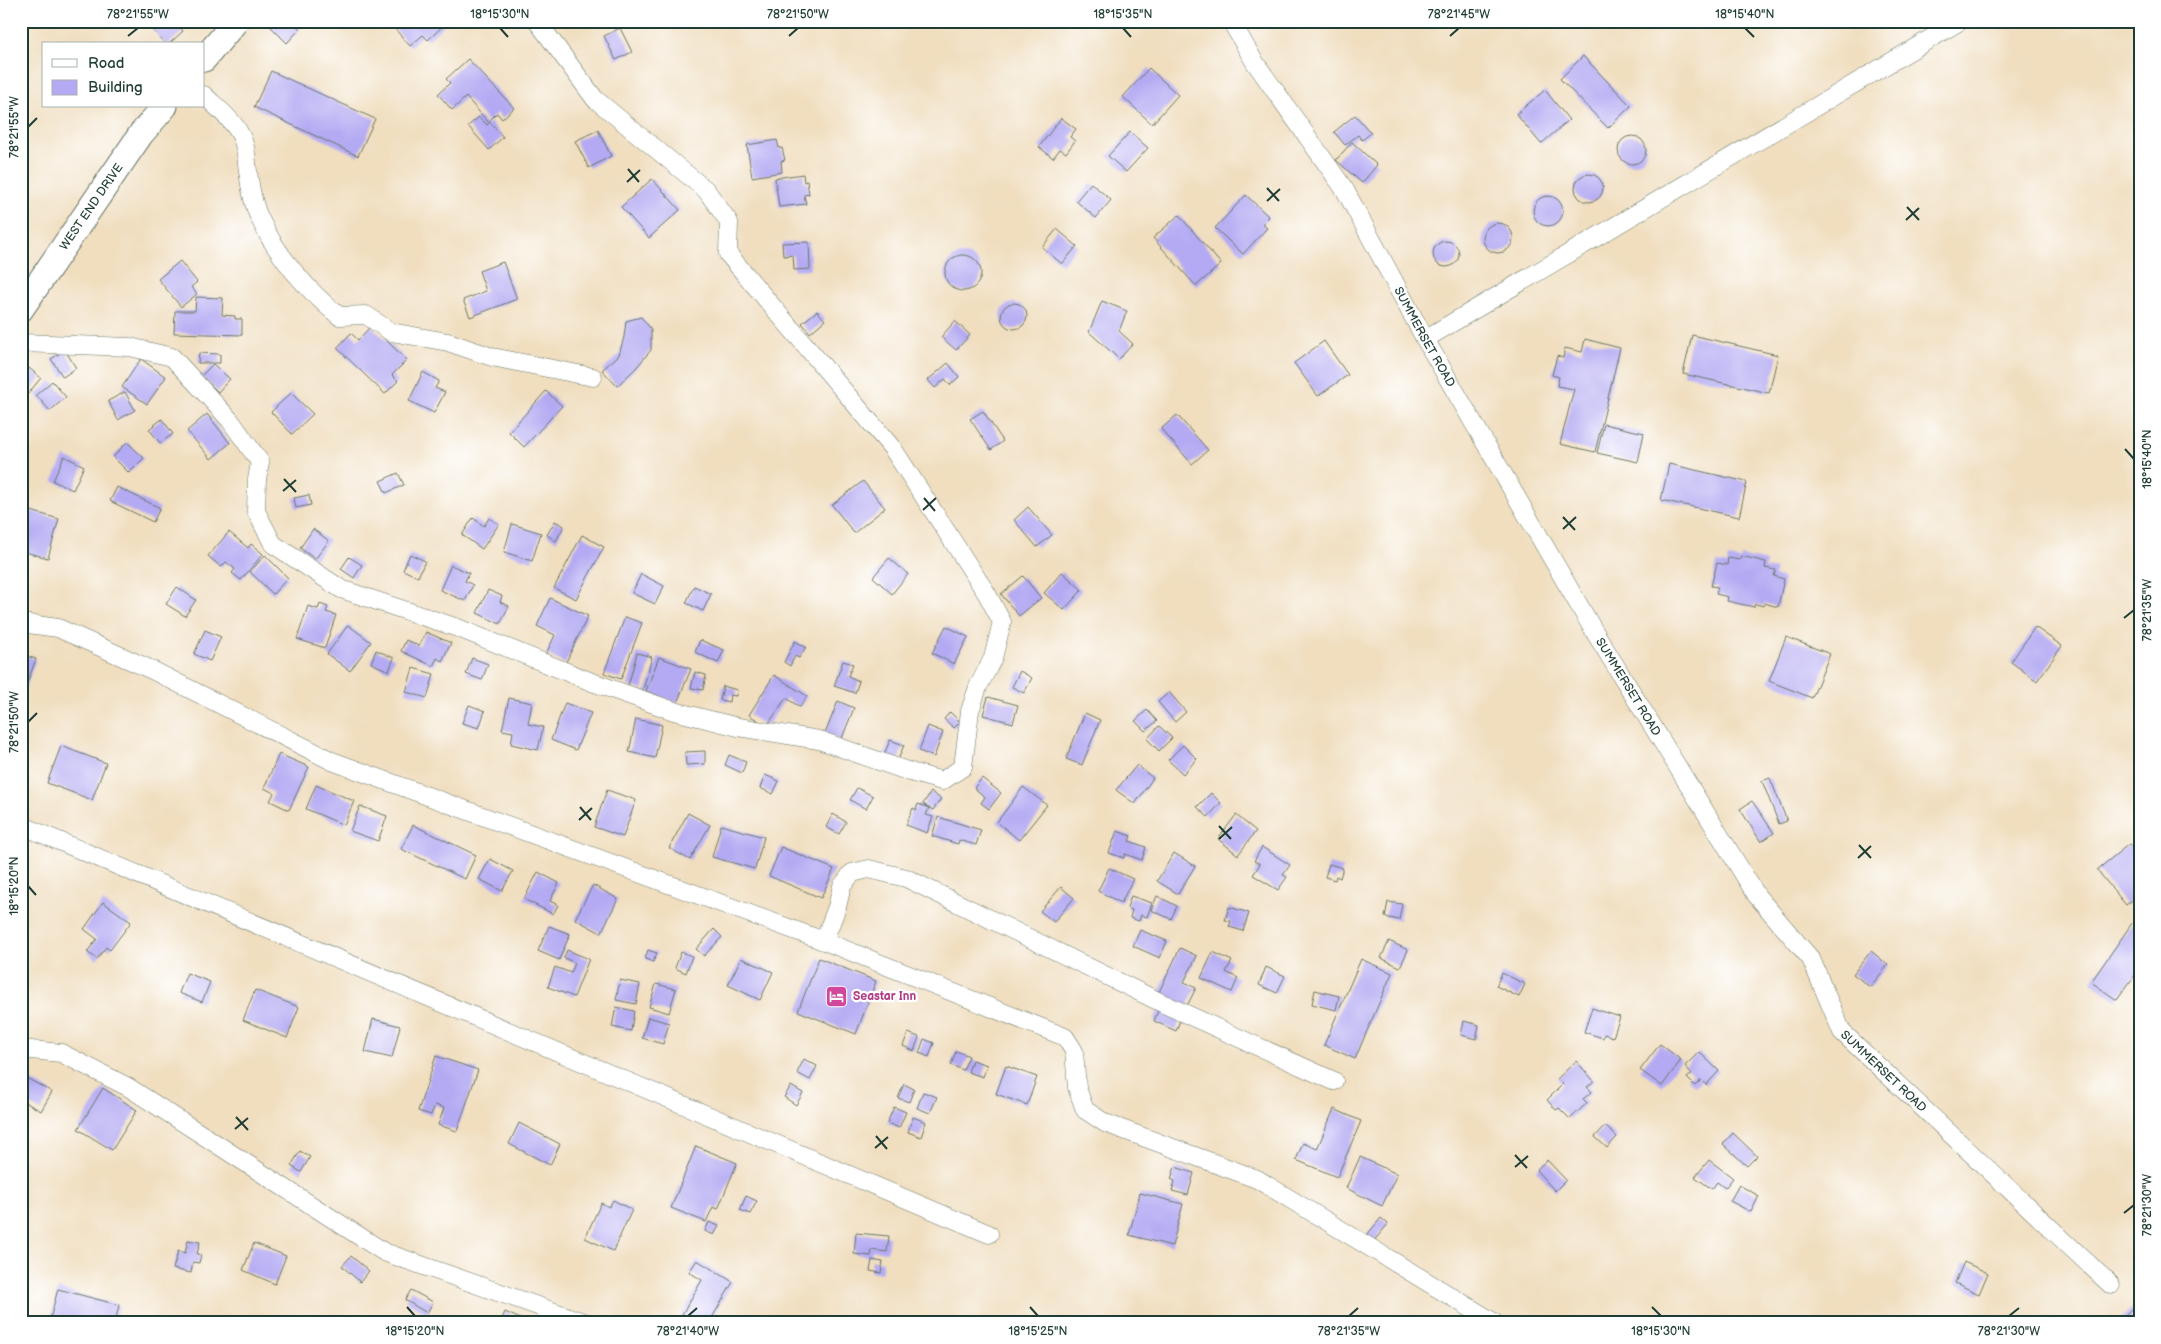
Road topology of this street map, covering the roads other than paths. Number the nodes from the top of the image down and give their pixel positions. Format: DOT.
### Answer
graph roads {
  1 [pos="236,21"];
  2 [pos="537,21"];
  3 [pos="1231,21"];
  4 [pos="1960,21"];
  5 [pos="205,58"];
  6 [pos="205,96"];
  7 [pos="163,108"];
  8 [pos="21,309"];
  9 [pos="1425,339"];
  10 [pos="21,343"];
  11 [pos="593,377"];
  12 [pos="21,623"];
  13 [pos="21,825"];
  14 [pos="824,941"];
  15 [pos="21,1049"];
  16 [pos="1334,1081"];
  17 [pos="989,1234"];
  18 [pos="2111,1285"];
  19 [pos="586,1323"];
  20 [pos="1495,1323"];
  1 -- 5 [label="main road"];
  2 -- 10 [label="street"];
  3 -- 9 [label="street, SUMMERSET ROAD"];
  4 -- 9 [label="street"];
  6 -- 11 [label="street"];
  7 -- 8 [label="main road, WEST END DRIVE"];
  9 -- 18 [label="street, SUMMERSET ROAD"];
  12 -- 14 [label="street"];
  13 -- 17 [label="street"];
  14 -- 16 [label="street"];
  14 -- 20 [label="street"];
  15 -- 19 [label="street"];
}
